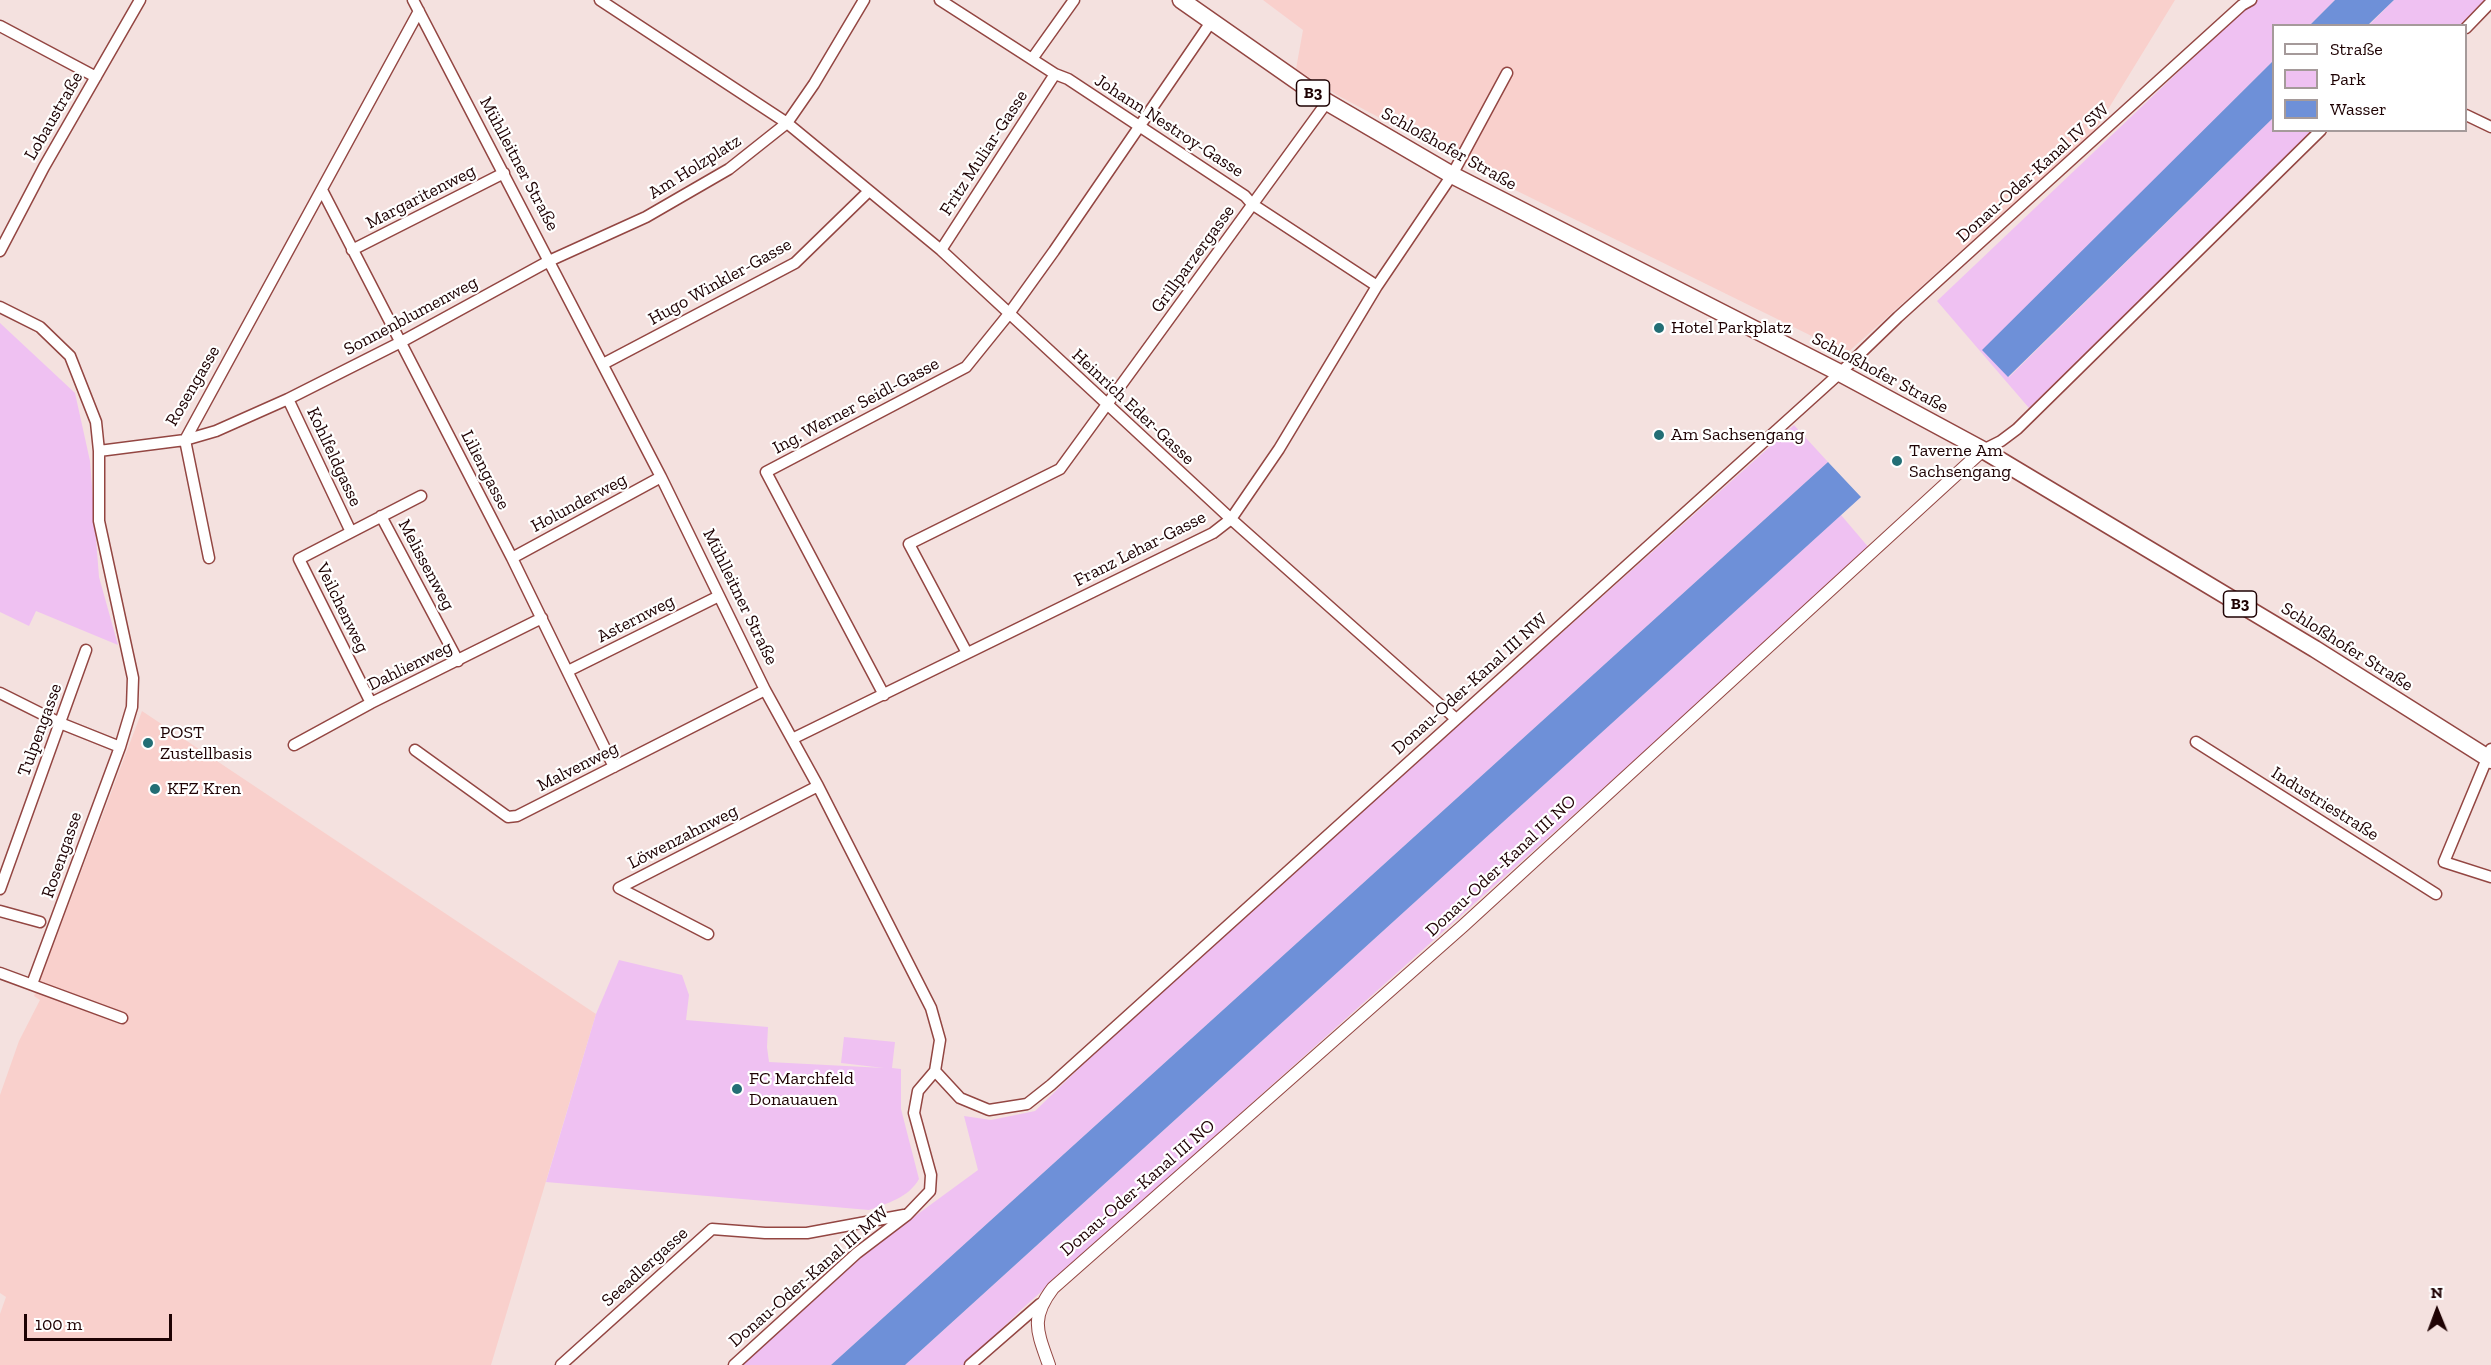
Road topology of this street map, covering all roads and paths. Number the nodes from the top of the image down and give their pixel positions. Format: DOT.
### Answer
graph roads {
  1 [pos="140,0"];
  2 [pos="413,0"];
  3 [pos="600,0"];
  4 [pos="864,0"];
  5 [pos="940,0"];
  6 [pos="1074,0"];
  7 [pos="1181,0"];
  8 [pos="2242,2"];
  9 [pos="2491,2"];
  10 [pos="419,11"];
  11 [pos="1211,22"];
  12 [pos="0,26"];
  13 [pos="2467,27"];
  14 [pos="1032,59"];
  15 [pos="1507,73"];
  16 [pos="1055,74"];
  17 [pos="96,77"];
  18 [pos="1327,102"];
  19 [pos="2467,115"];
  20 [pos="787,123"];
  21 [pos="1139,126"];
  22 [pos="2491,127"];
  23 [pos="2319,132"];
  24 [pos="504,173"];
  25 [pos="1452,175"];
  26 [pos="322,190"];
  27 [pos="869,191"];
  28 [pos="1252,204"];
  29 [pos="352,250"];
  30 [pos="941,250"];
  31 [pos="0,251"];
  32 [pos="549,261"];
  33 [pos="1377,286"];
  34 [pos="0,307"];
  35 [pos="1008,315"];
  36 [pos="401,342"];
  37 [pos="603,364"];
  38 [pos="1840,374"];
  39 [pos="288,399"];
  40 [pos="1107,406"];
  41 [pos="185,440"];
  42 [pos="1983,450"];
  43 [pos="99,451"];
  44 [pos="661,477"];
  45 [pos="421,496"];
  46 [pos="381,516"];
  47 [pos="1231,519"];
  48 [pos="351,532"];
  49 [pos="209,558"];
  50 [pos="512,558"];
  51 [pos="719,596"];
  52 [pos="542,618"];
  53 [pos="86,650"];
  54 [pos="968,653"];
  55 [pos="458,661"];
  56 [pos="568,671"];
  57 [pos="765,690"];
  58 [pos="0,693"];
  59 [pos="884,694"];
  60 [pos="371,703"];
  61 [pos="1455,718"];
  62 [pos="60,723"];
  63 [pos="792,739"];
  64 [pos="2196,742"];
  65 [pos="294,745"];
  66 [pos="120,747"];
  67 [pos="415,750"];
  68 [pos="2490,755"];
  69 [pos="614,767"];
  70 [pos="818,786"];
  71 [pos="2491,877"];
  72 [pos="0,889"];
  73 [pos="2436,894"];
  74 [pos="0,911"];
  75 [pos="40,922"];
  76 [pos="708,934"];
  77 [pos="0,973"];
  78 [pos="32,984"];
  79 [pos="122,1018"];
  80 [pos="935,1071"];
  81 [pos="907,1215"];
  82 [pos="1040,1304"];
  83 [pos="561,1365"];
  84 [pos="734,1365"];
  85 [pos="970,1365"];
  86 [pos="1049,1365"];
  1 -- 17 [label="street, Lobaustraße"];
  2 -- 10 [label="street, Mühlleitner Straße"];
  3 -- 20 [label="street, Heinrich Eder-Gasse"];
  4 -- 20 [label="street, Am Holzplatz"];
  5 -- 14 [label="street, Johann Nestroy-Gasse"];
  6 -- 14 [label="street"];
  7 -- 11 [label="main road, Schloßhofer Straße / B3"];
  8 -- 38 [label="street, Donau-Oder-Kanal IV SW"];
  9 -- 13 [label="street"];
  10 -- 24 [label="street, Mühlleitner Straße"];
  10 -- 26 [label="street, Rosengasse"];
  11 -- 18 [label="main road, Schloßhofer Straße / B3"];
  11 -- 21 [label="street"];
  12 -- 17 [label="street"];
  14 -- 16 [label="street, Johann Nestroy-Gasse"];
  15 -- 25 [label="street, Franz Lehar-Gasse"];
  16 -- 21 [label="street, Johann Nestroy-Gasse"];
  16 -- 30 [label="street, Fritz Muliar-Gasse"];
  17 -- 31 [label="street, Lobaustraße"];
  18 -- 25 [label="main road, Schloßhofer Straße / B3"];
  18 -- 28 [label="street, Grillparzergasse"];
  19 -- 22 [label="street"];
  20 -- 27 [label="street, Heinrich Eder-Gasse"];
  20 -- 32 [label="street, Am Holzplatz"];
  21 -- 28 [label="street, Johann Nestroy-Gasse"];
  21 -- 35 [label="street"];
  23 -- 42 [label="street"];
  24 -- 29 [label="street, Margaritenweg"];
  24 -- 32 [label="street, Mühlleitner Straße"];
  25 -- 33 [label="street, Franz Lehar-Gasse"];
  25 -- 38 [label="main road, Schloßhofer Straße / B3"];
  26 -- 29 [label="street, Liliengasse"];
  26 -- 41 [label="street, Rosengasse"];
  27 -- 30 [label="street, Heinrich Eder-Gasse"];
  27 -- 37 [label="street, Hugo Winkler-Gasse"];
  28 -- 33 [label="street, Johann Nestroy-Gasse"];
  28 -- 40 [label="street, Grillparzergasse"];
  29 -- 36 [label="street, Liliengasse"];
  30 -- 35 [label="street, Heinrich Eder-Gasse"];
  32 -- 36 [label="street, Sonnenblumenweg"];
  32 -- 37 [label="street, Mühlleitner Straße"];
  33 -- 47 [label="street, Franz Lehar-Gasse"];
  34 -- 43 [label="street"];
  35 -- 40 [label="street, Heinrich Eder-Gasse"];
  35 -- 59 [label="street, Ing. Werner Seidl-Gasse"];
  36 -- 39 [label="street, Sonnenblumenweg"];
  36 -- 50 [label="street, Liliengasse"];
  37 -- 44 [label="street, Mühlleitner Straße"];
  38 -- 42 [label="main road, Schloßhofer Straße / B3"];
  38 -- 61 [label="street, Donau-Oder-Kanal III NW"];
  39 -- 41 [label="street, Kohlfeldgasse"];
  39 -- 48 [label="street, Kohlfeldgasse"];
  40 -- 47 [label="street, Heinrich Eder-Gasse"];
  40 -- 54 [label="street, Grillparzergasse"];
  41 -- 43 [label="street, Rosengasse"];
  41 -- 49 [label="street"];
  42 -- 68 [label="main road, Schloßhofer Straße / B3"];
  42 -- 82 [label="street, Donau-Oder-Kanal III NO"];
  43 -- 66 [label="street, Rosengasse"];
  44 -- 50 [label="street, Holunderweg"];
  44 -- 51 [label="street, Mühlleitner Straße"];
  45 -- 46 [label="street"];
  46 -- 48 [label="street"];
  46 -- 55 [label="street, Melissenweg"];
  47 -- 54 [label="street, Franz Lehar-Gasse"];
  47 -- 61 [label="street, Heinrich Eder-Gasse"];
  48 -- 60 [label="street, Veilchenweg"];
  50 -- 52 [label="street, Liliengasse"];
  51 -- 56 [label="street, Asternweg"];
  51 -- 57 [label="street, Mühlleitner Straße"];
  52 -- 55 [label="street, Dahlienweg"];
  52 -- 56 [label="street, Liliengasse"];
  53 -- 62 [label="street, Tulpengasse"];
  54 -- 59 [label="street, Franz Lehar-Gasse"];
  55 -- 60 [label="street, Dahlienweg"];
  56 -- 69 [label="street, Liliengasse"];
  57 -- 63 [label="street, Mühlleitner Straße"];
  57 -- 69 [label="street, Malvenweg"];
  58 -- 62 [label="street"];
  59 -- 63 [label="street, Franz Lehar-Gasse"];
  60 -- 65 [label="street, Dahlienweg"];
  61 -- 80 [label="street, Donau-Oder-Kanal III NW"];
  62 -- 66 [label="street"];
  62 -- 72 [label="street, Tulpengasse"];
  63 -- 70 [label="street, Mühlleitner Straße"];
  64 -- 73 [label="street, Industriestraße"];
  66 -- 78 [label="street, Rosengasse"];
  67 -- 69 [label="street, Malvenweg"];
  68 -- 71 [label="street"];
  70 -- 76 [label="street, Löwenzahnweg"];
  70 -- 80 [label="street, Mühlleitner Straße"];
  74 -- 75 [label="street"];
  77 -- 78 [label="street"];
  78 -- 79 [label="street"];
  80 -- 81 [label="street, Mühlleitner Straße"];
  81 -- 83 [label="street, Seeadlergasse"];
  81 -- 84 [label="street, Donau-Oder-Kanal III MW"];
  82 -- 85 [label="street"];
  82 -- 86 [label="street"];
}
